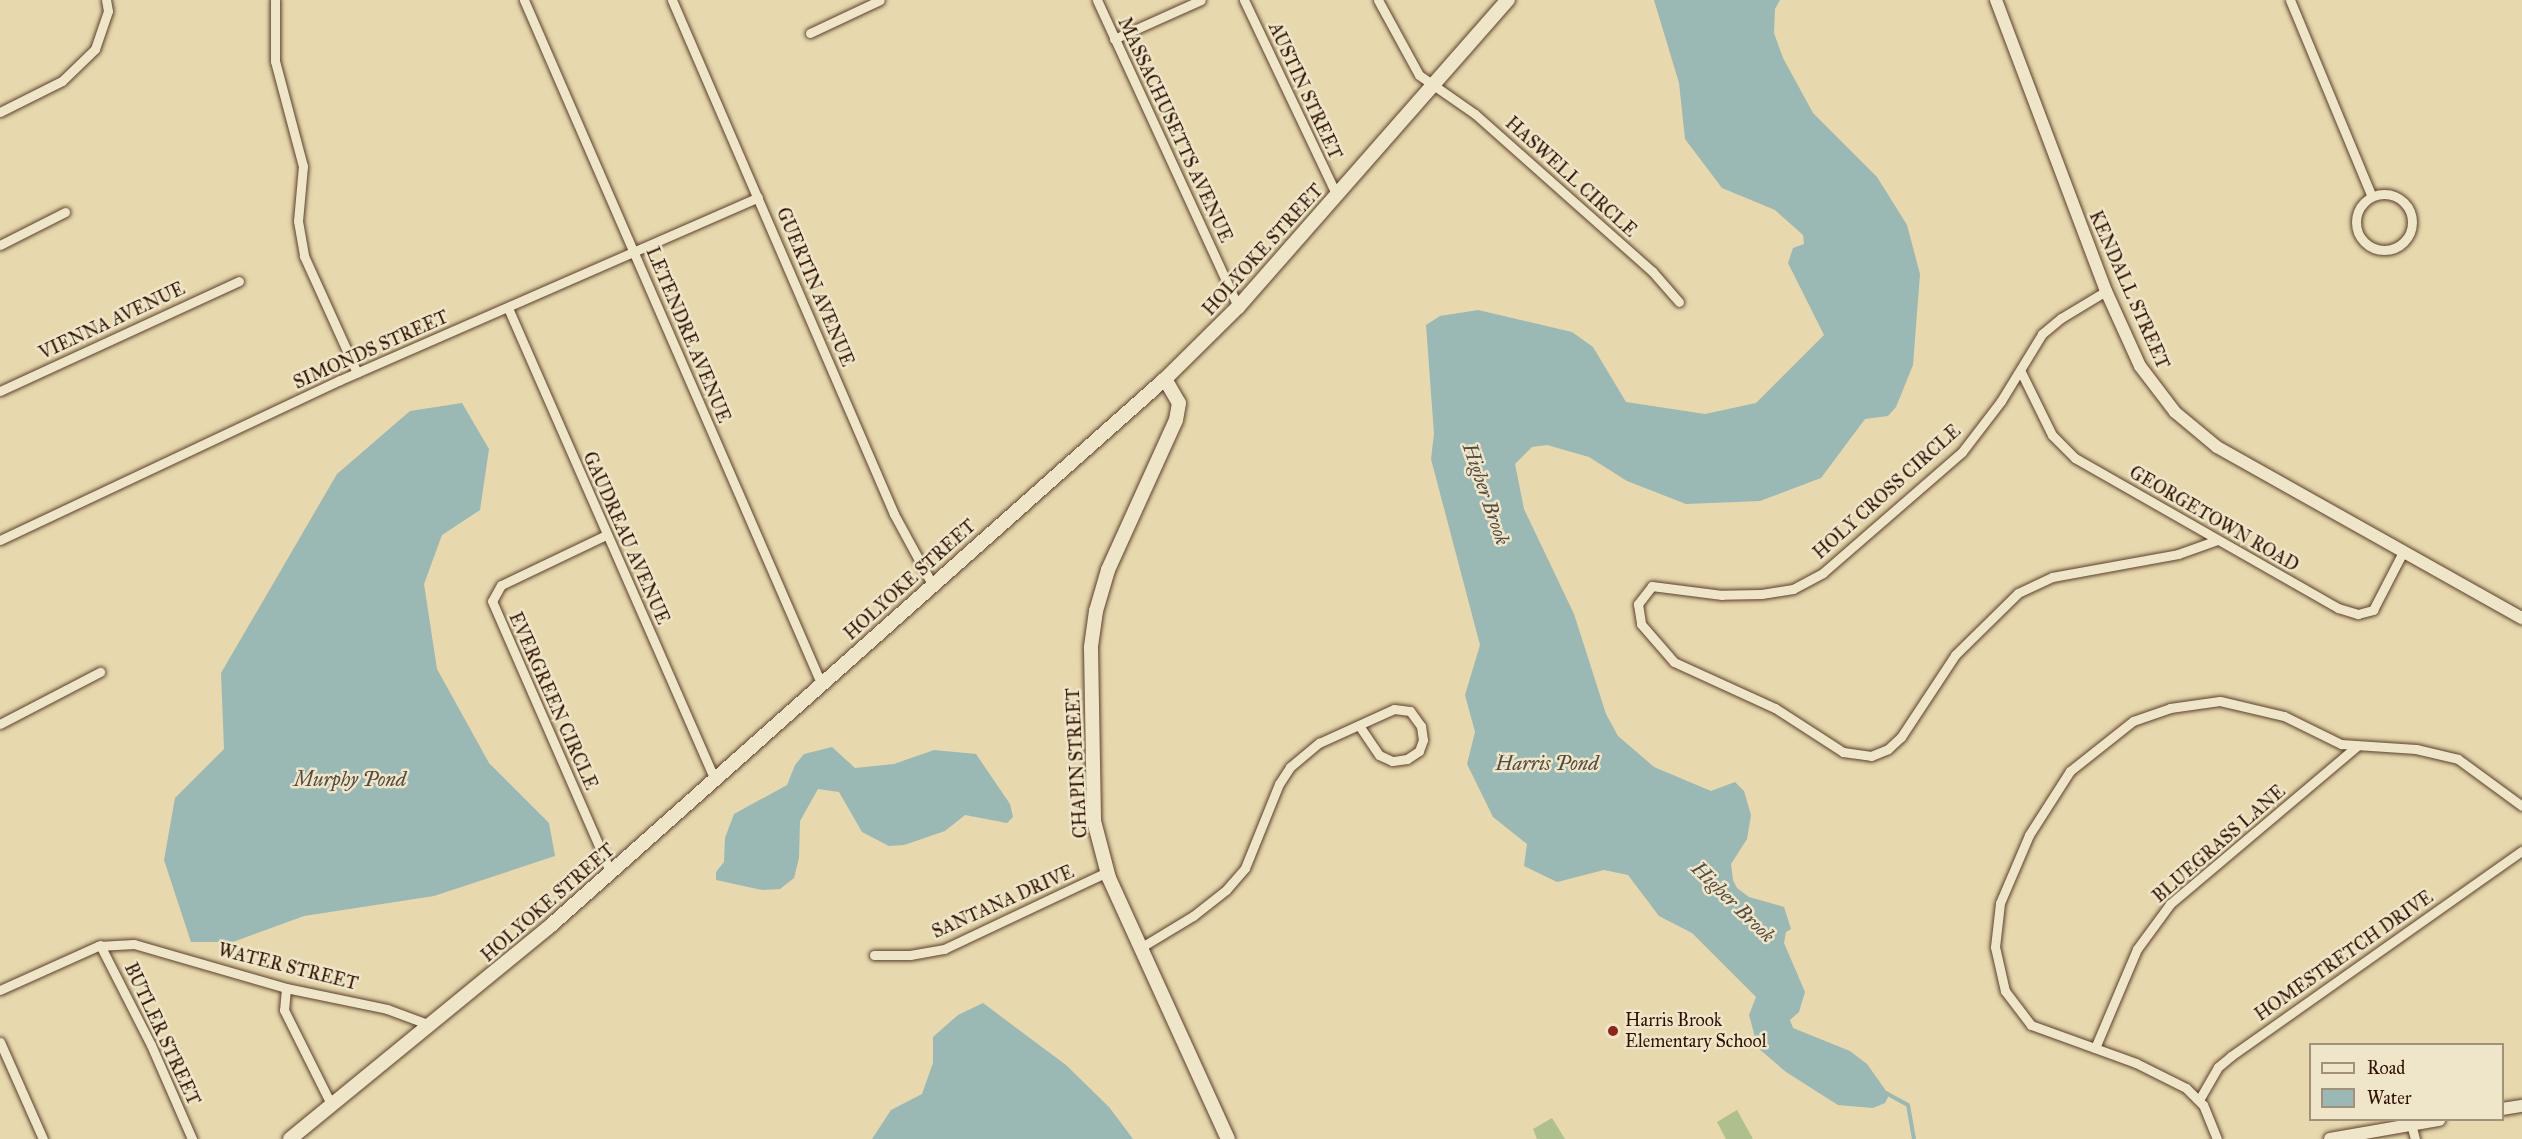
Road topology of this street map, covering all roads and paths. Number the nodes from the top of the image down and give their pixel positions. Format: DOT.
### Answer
graph roads {
  1 [pos="106,0"];
  2 [pos="274,0"];
  3 [pos="525,0"];
  4 [pos="672,0"];
  5 [pos="880,0"];
  6 [pos="1097,0"];
  7 [pos="1201,0"];
  8 [pos="1244,0"];
  9 [pos="1378,0"];
  10 [pos="1508,0"];
  11 [pos="1996,0"];
  12 [pos="2290,0"];
  13 [pos="810,33"];
  14 [pos="1114,39"];
  15 [pos="1433,86"];
  16 [pos="0,112"];
  17 [pos="2371,195"];
  18 [pos="1337,196"];
  19 [pos="758,197"];
  20 [pos="65,212"];
  21 [pos="0,245"];
  22 [pos="635,253"];
  23 [pos="239,281"];
  24 [pos="2106,291"];
  25 [pos="1679,302"];
  26 [pos="1238,307"];
  27 [pos="508,308"];
  28 [pos="2021,372"];
  29 [pos="357,373"];
  30 [pos="1165,379"];
  31 [pos="0,391"];
  32 [pos="606,535"];
  33 [pos="0,540"];
  34 [pos="2217,540"];
  35 [pos="2403,552"];
  36 [pos="932,584"];
  37 [pos="2522,618"];
  38 [pos="100,672"];
  39 [pos="821,683"];
  40 [pos="0,724"];
  41 [pos="1359,725"];
  42 [pos="2357,746"];
  43 [pos="715,780"];
  44 [pos="2522,806"];
  45 [pos="2522,851"];
  46 [pos="1107,872"];
  47 [pos="611,873"];
  48 [pos="100,945"];
  49 [pos="1140,948"];
  50 [pos="874,955"];
  51 [pos="286,988"];
  52 [pos="0,990"];
  53 [pos="430,1026"];
  54 [pos="0,1042"];
  55 [pos="2095,1048"];
  56 [pos="2199,1100"];
  57 [pos="332,1106"];
  58 [pos="2522,1106"];
  59 [pos="2504,1109"];
  60 [pos="2428,1121"];
  61 [pos="2411,1124"];
  62 [pos="43,1139"];
  63 [pos="192,1139"];
  64 [pos="290,1139"];
  65 [pos="1228,1139"];
  66 [pos="2217,1139"];
  67 [pos="2330,1139"];
  68 [pos="2415,1139"];
  1 -- 16 [label="street"];
  2 -- 29 [label="street"];
  3 -- 22 [label="street, LETENDRE AVENUE"];
  4 -- 19 [label="street, GUERTIN AVENUE"];
  5 -- 13 [label="street"];
  6 -- 14 [label="street, MASSACHUSETTS AVENUE"];
  7 -- 14 [label="street"];
  8 -- 18 [label="street, AUSTIN STREET"];
  9 -- 15 [label="street, HASWELL CIRCLE"];
  10 -- 15 [label="main road, HOLYOKE STREET"];
  11 -- 24 [label="street, KENDALL STREET"];
  12 -- 17 [label="street"];
  14 -- 26 [label="street, MASSACHUSETTS AVENUE"];
  15 -- 18 [label="main road, HOLYOKE STREET"];
  15 -- 25 [label="street, HASWELL CIRCLE"];
  17 -- 17 [label="street"];
  18 -- 26 [label="main road, HOLYOKE STREET"];
  19 -- 22 [label="street, SIMONDS STREET"];
  19 -- 36 [label="street, GUERTIN AVENUE"];
  20 -- 21 [label="street"];
  22 -- 27 [label="street, SIMONDS STREET"];
  22 -- 39 [label="street, LETENDRE AVENUE"];
  23 -- 31 [label="street, VIENNA AVENUE"];
  24 -- 28 [label="street, HOLY CROSS CIRCLE"];
  24 -- 35 [label="street, KENDALL STREET"];
  26 -- 30 [label="main road, HOLYOKE STREET"];
  27 -- 29 [label="street, SIMONDS STREET"];
  27 -- 32 [label="street, GAUDREAU AVENUE"];
  28 -- 34 [label="street, GEORGETOWN ROAD"];
  28 -- 34 [label="street, HOLY CROSS CIRCLE"];
  29 -- 33 [label="street, SIMONDS STREET"];
  30 -- 36 [label="main road, HOLYOKE STREET"];
  30 -- 46 [label="main road, CHAPIN STREET"];
  32 -- 43 [label="street, GAUDREAU AVENUE"];
  32 -- 47 [label="street, EVERGREEN CIRCLE"];
  34 -- 35 [label="street, GEORGETOWN ROAD"];
  35 -- 37 [label="street, KENDALL STREET"];
  36 -- 39 [label="main road, HOLYOKE STREET"];
  38 -- 40 [label="street"];
  39 -- 43 [label="main road, HOLYOKE STREET"];
  41 -- 41 [label="street"];
  41 -- 49 [label="street"];
  42 -- 44 [label="street"];
  42 -- 55 [label="street, BLUEGRASS LANE"];
  42 -- 55 [label="street"];
  43 -- 47 [label="main road, HOLYOKE STREET"];
  45 -- 56 [label="street, HOMESTRETCH DRIVE"];
  46 -- 49 [label="main road, CHAPIN STREET"];
  46 -- 50 [label="street, SANTANA DRIVE"];
  47 -- 53 [label="main road, HOLYOKE STREET"];
  48 -- 51 [label="street, WATER STREET"];
  48 -- 52 [label="street"];
  48 -- 63 [label="street, BUTLER STREET"];
  49 -- 65 [label="main road, CHAPIN STREET"];
  51 -- 53 [label="street, WATER STREET"];
  51 -- 57 [label="street"];
  53 -- 57 [label="main road, HOLYOKE STREET"];
  54 -- 62 [label="street"];
  55 -- 56 [label="street"];
  56 -- 66 [label="street"];
  57 -- 64 [label="main road, HOLYOKE STREET"];
  58 -- 59 [label="street"];
  60 -- 61 [label="street"];
  61 -- 67 [label="street"];
  61 -- 68 [label="street"];
}
